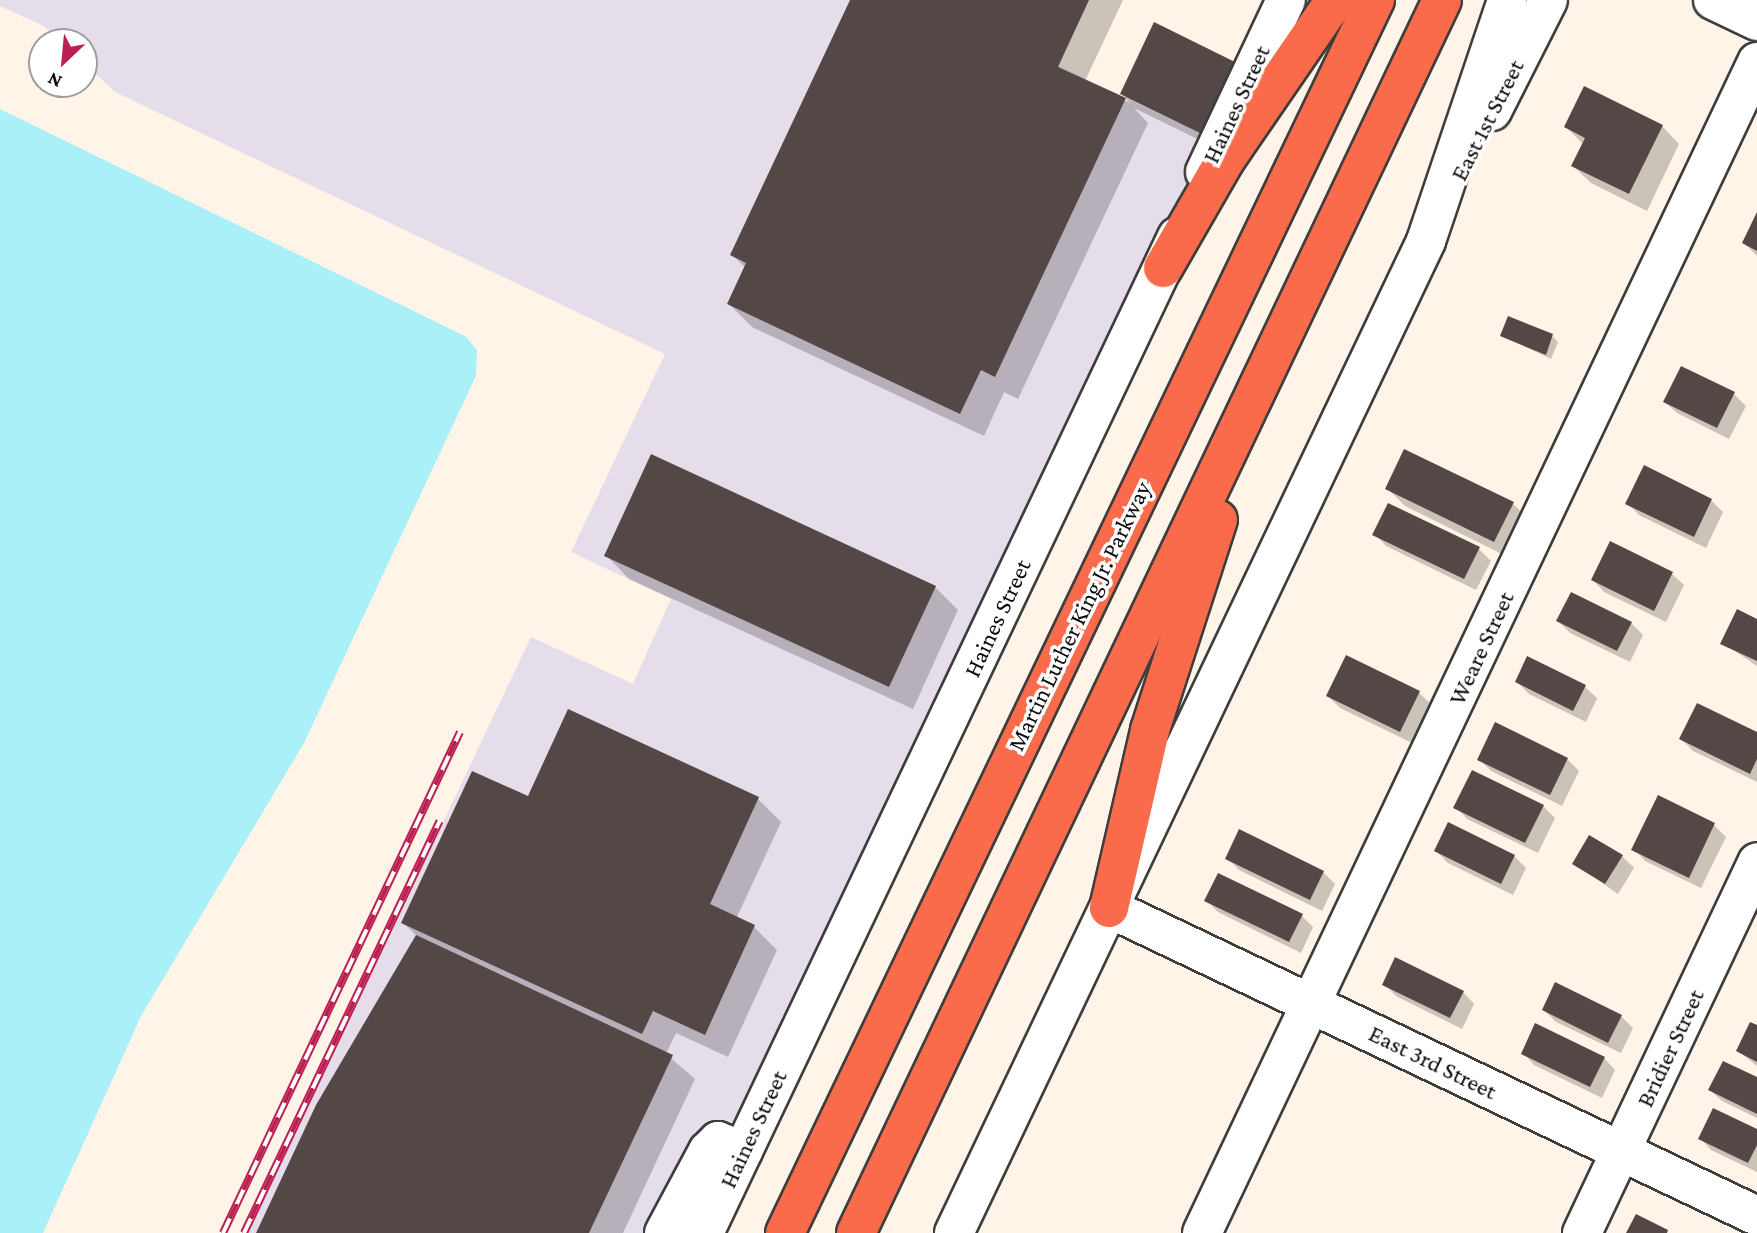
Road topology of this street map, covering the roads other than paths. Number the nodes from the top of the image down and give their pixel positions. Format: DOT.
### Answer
graph roads {
  1 [pos="1286,0"];
  2 [pos="1335,0"];
  3 [pos="1375,0"];
  4 [pos="1442,0"];
  5 [pos="1507,0"];
  6 [pos="1548,0"];
  7 [pos="1713,0"];
  8 [pos="1757,21"];
  9 [pos="1757,62"];
  10 [pos="1426,241"];
  11 [pos="1163,268"];
  12 [pos="1280,340"];
  13 [pos="1757,862"];
  14 [pos="1109,908"];
  15 [pos="1312,1003"];
  16 [pos="743,1151"];
  17 [pos="1621,1153"];
  18 [pos="1757,1216"];
  19 [pos="664,1233"];
  20 [pos="704,1233"];
  21 [pos="785,1233"];
  22 [pos="856,1233"];
  23 [pos="954,1233"];
  24 [pos="1202,1233"];
  25 [pos="1582,1233"];
  1 -- 11 [label="street, Haines Street"];
  2 -- 11 [label="highway"];
  3 -- 21 [label="highway, Martin Luther King Jr. Parkway"];
  4 -- 12 [label="highway"];
  5 -- 10 [label="street"];
  6 -- 10 [label="street, East 1st Street"];
  7 -- 8 [label="street"];
  9 -- 15 [label="street, Weare Street"];
  10 -- 14 [label="street"];
  11 -- 16 [label="street, Haines Street"];
  12 -- 14 [label="highway"];
  12 -- 22 [label="highway"];
  13 -- 17 [label="street, Bridier Street"];
  14 -- 15 [label="street, East 3rd Street"];
  14 -- 23 [label="street"];
  15 -- 17 [label="street, East 3rd Street"];
  15 -- 24 [label="street, Weare Street"];
  16 -- 19 [label="street"];
  16 -- 20 [label="street, Haines Street"];
  17 -- 18 [label="street, East 3rd Street"];
  17 -- 25 [label="street, Bridier Street"];
}
